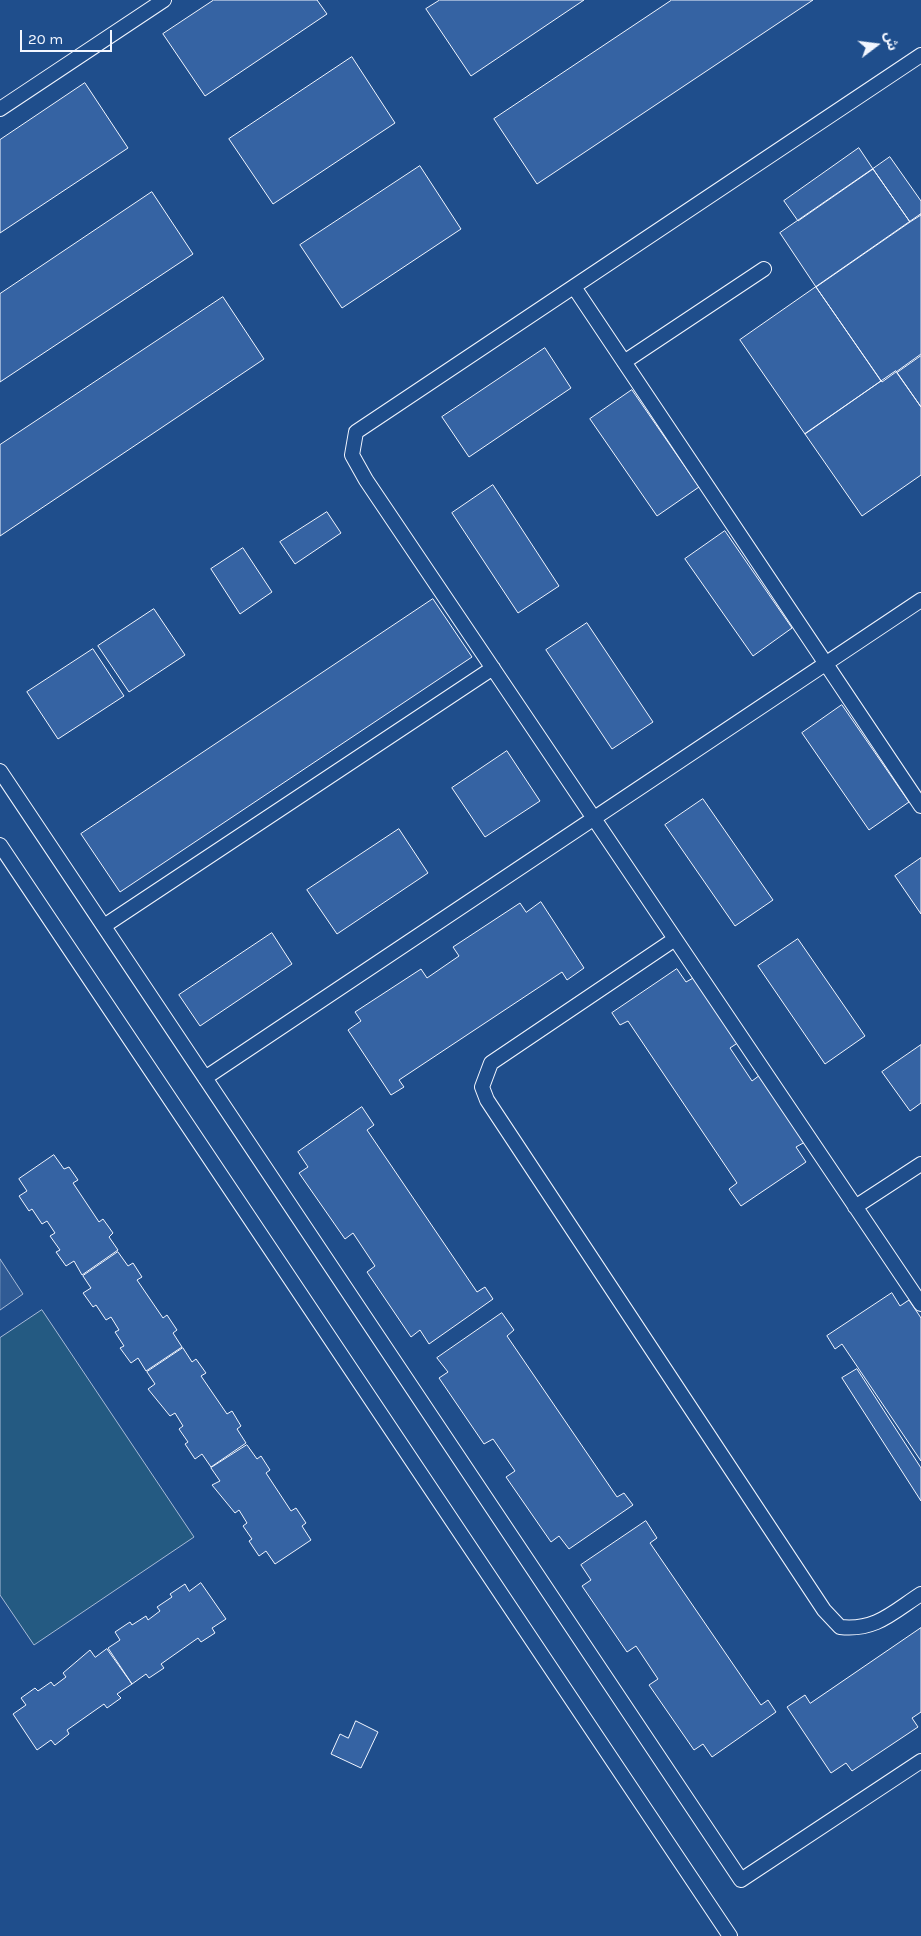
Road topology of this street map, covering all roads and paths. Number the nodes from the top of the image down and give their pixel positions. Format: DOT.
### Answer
graph roads {
  1 [pos="164,0"];
  2 [pos="921,55"];
  3 [pos="0,109"];
  4 [pos="764,268"];
  5 [pos="574,287"];
  6 [pos="624,362"];
  7 [pos="921,600"];
  8 [pos="826,664"];
  9 [pos="493,668"];
  10 [pos="0,771"];
  11 [pos="921,806"];
  12 [pos="594,818"];
  13 [pos="0,845"];
  14 [pos="104,926"];
  15 [pos="675,939"];
  16 [pos="205,1078"];
  17 [pos="921,1164"];
  18 [pos="856,1207"];
  19 [pos="921,1304"];
  20 [pos="921,1594"];
  21 [pos="921,1761"];
  22 [pos="730,1936"];
  1 -- 3 [label="lane"];
  2 -- 5 [label="lane"];
  4 -- 6 [label="lane"];
  5 -- 6 [label="lane"];
  5 -- 9 [label="lane"];
  6 -- 8 [label="lane"];
  7 -- 8 [label="lane"];
  8 -- 11 [label="lane"];
  8 -- 12 [label="lane"];
  9 -- 12 [label="lane"];
  9 -- 14 [label="lane"];
  10 -- 14 [label="lane"];
  12 -- 15 [label="lane"];
  12 -- 16 [label="lane"];
  13 -- 22 [label="lane"];
  14 -- 16 [label="lane"];
  15 -- 18 [label="lane"];
  15 -- 20 [label="lane"];
  16 -- 21 [label="lane"];
  17 -- 18 [label="lane"];
  18 -- 19 [label="lane"];
}
